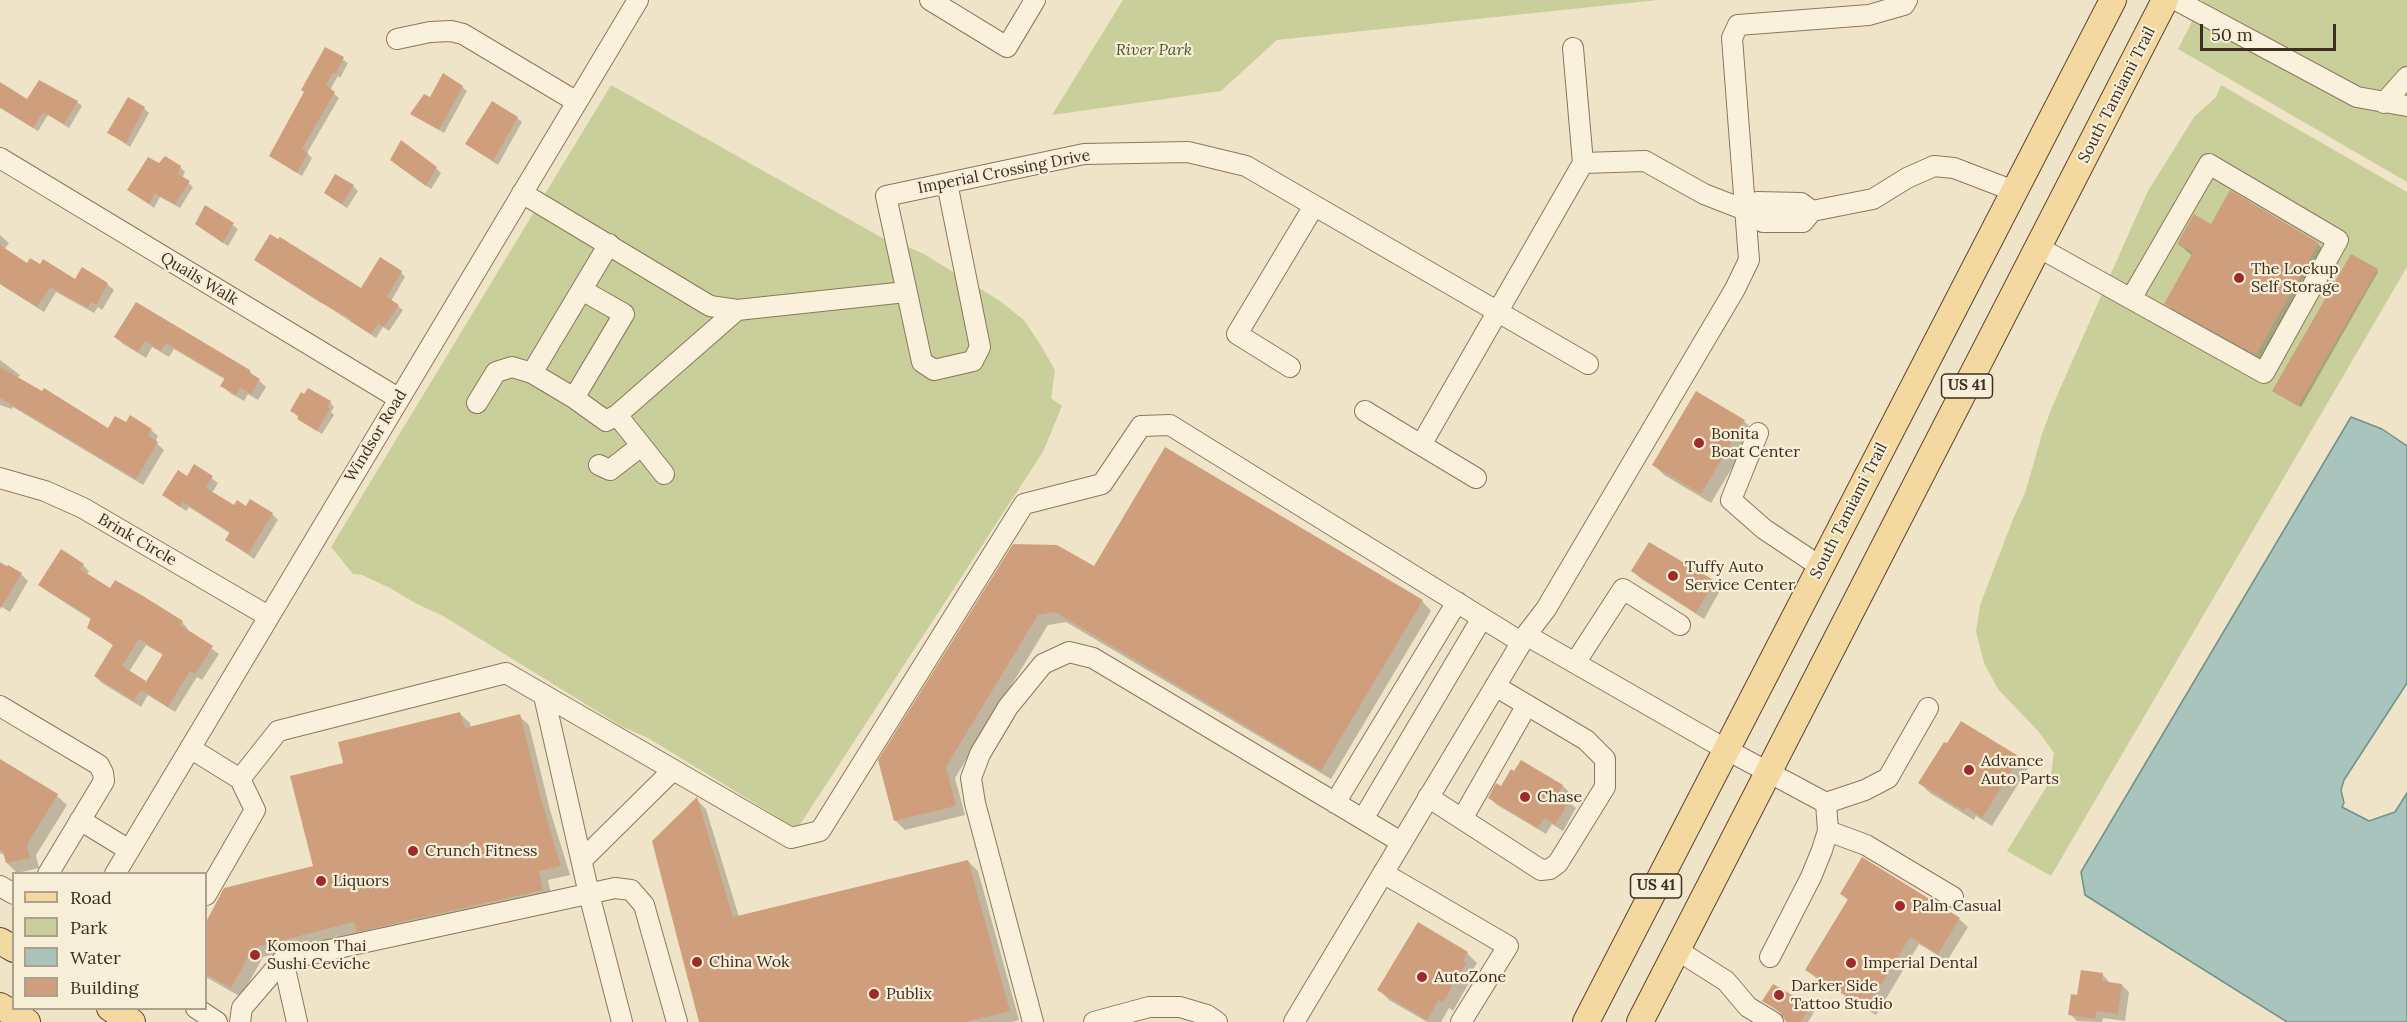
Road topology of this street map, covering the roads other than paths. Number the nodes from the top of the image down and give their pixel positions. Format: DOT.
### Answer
graph roads {
  1 [pos="638,0"];
  2 [pos="930,0"];
  3 [pos="1035,0"];
  4 [pos="1907,0"];
  5 [pos="2113,0"];
  6 [pos="2165,0"];
  7 [pos="2176,0"];
  8 [pos="397,39"];
  9 [pos="1573,48"];
  10 [pos="2407,77"];
  11 [pos="577,102"];
  12 [pos="2384,103"];
  13 [pos="2407,106"];
  14 [pos="0,158"];
  15 [pos="1583,163"];
  16 [pos="947,183"];
  17 [pos="2014,191"];
  18 [pos="522,193"];
  19 [pos="1314,206"];
  20 [pos="1745,210"];
  21 [pos="609,244"];
  22 [pos="2038,247"];
  23 [pos="582,290"];
  24 [pos="906,292"];
  25 [pos="2132,297"];
  26 [pos="737,310"];
  27 [pos="1498,312"];
  28 [pos="1588,364"];
  29 [pos="1290,367"];
  30 [pos="532,374"];
  31 [pos="398,398"];
  32 [pos="574,398"];
  33 [pos="477,403"];
  34 [pos="1365,411"];
  35 [pos="617,414"];
  36 [pos="1758,433"];
  37 [pos="1421,445"];
  38 [pos="641,446"];
  39 [pos="599,465"];
  40 [pos="664,474"];
  41 [pos="0,478"];
  42 [pos="1476,478"];
  43 [pos="1821,567"];
  44 [pos="1457,602"];
  45 [pos="268,616"];
  46 [pos="1482,618"];
  47 [pos="1680,625"];
  48 [pos="1523,638"];
  49 [pos="1575,663"];
  50 [pos="1495,686"];
  51 [pos="544,696"];
  52 [pos="1527,705"];
  53 [pos="0,706"];
  54 [pos="1928,708"];
  55 [pos="190,748"];
  56 [pos="1727,750"];
  57 [pos="673,770"];
  58 [pos="1768,772"];
  59 [pos="240,779"];
  60 [pos="1428,797"];
  61 [pos="1335,803"];
  62 [pos="1826,803"];
  63 [pos="1363,819"];
  64 [pos="1462,819"];
  65 [pos="80,820"];
  66 [pos="1828,831"];
  67 [pos="1401,842"];
  68 [pos="129,850"];
  69 [pos="582,860"];
  70 [pos="49,872"];
  71 [pos="116,872"];
  72 [pos="1383,873"];
  73 [pos="207,893"];
  74 [pos="589,894"];
  75 [pos="1953,897"];
  76 [pos="1677,950"];
  77 [pos="1770,957"];
  78 [pos="283,960"];
  79 [pos="0,1006"];
  80 [pos="113,1010"];
  81 [pos="199,1010"];
  82 [pos="27,1018"];
  83 [pos="132,1022"];
  84 [pos="217,1022"];
  85 [pos="240,1022"];
  86 [pos="297,1022"];
  87 [pos="622,1022"];
  88 [pos="677,1022"];
  89 [pos="1033,1022"];
  90 [pos="1095,1022"];
  91 [pos="1217,1022"];
  92 [pos="1294,1022"];
  93 [pos="1461,1022"];
  94 [pos="1586,1022"];
  95 [pos="1640,1022"];
  96 [pos="1773,1022"];
  1 -- 11 [label="street, Windsor Road"];
  2 -- 3 [label="street"];
  4 -- 20 [label="street"];
  5 -- 17 [label="main road, South Tamiami Trail / US 41"];
  6 -- 22 [label="main road, South Tamiami Trail / US 41"];
  7 -- 12 [label="street"];
  8 -- 11 [label="street"];
  9 -- 15 [label="street"];
  10 -- 12 [label="street"];
  11 -- 18 [label="street, Windsor Road"];
  12 -- 13 [label="street"];
  14 -- 31 [label="street, Quails Walk"];
  15 -- 20 [label="street"];
  15 -- 27 [label="street"];
  16 -- 19 [label="street, Imperial Crossing Drive"];
  16 -- 24 [label="street, Imperial Crossing Drive"];
  16 -- 24 [label="street"];
  17 -- 20 [label="street"];
  17 -- 43 [label="main road, South Tamiami Trail / US 41"];
  18 -- 21 [label="street"];
  18 -- 31 [label="street, Windsor Road"];
  19 -- 27 [label="street, Imperial Crossing Drive"];
  19 -- 29 [label="street"];
  20 -- 48 [label="street"];
  21 -- 23 [label="street"];
  21 -- 26 [label="street"];
  22 -- 25 [label="street"];
  22 -- 58 [label="main road, South Tamiami Trail / US 41"];
  23 -- 30 [label="street"];
  23 -- 32 [label="street"];
  24 -- 26 [label="street"];
  25 -- 25 [label="street"];
  26 -- 35 [label="street"];
  27 -- 28 [label="street, Imperial Crossing Drive"];
  27 -- 37 [label="street"];
  30 -- 32 [label="street"];
  30 -- 33 [label="street"];
  31 -- 45 [label="street, Windsor Road"];
  32 -- 35 [label="street"];
  34 -- 37 [label="street"];
  35 -- 38 [label="street"];
  36 -- 43 [label="street"];
  37 -- 42 [label="street"];
  38 -- 39 [label="street"];
  38 -- 40 [label="street"];
  41 -- 45 [label="street, Brink Circle"];
  43 -- 56 [label="main road, South Tamiami Trail / US 41"];
  44 -- 46 [label="street"];
  44 -- 57 [label="street"];
  44 -- 61 [label="street"];
  45 -- 55 [label="street, Windsor Road"];
  46 -- 48 [label="street"];
  46 -- 63 [label="street"];
  47 -- 49 [label="street"];
  48 -- 49 [label="street"];
  48 -- 50 [label="street"];
  49 -- 56 [label="street"];
  50 -- 52 [label="street"];
  50 -- 60 [label="street"];
  51 -- 57 [label="street"];
  51 -- 59 [label="street"];
  51 -- 69 [label="street"];
  52 -- 64 [label="street"];
  52 -- 64 [label="street"];
  53 -- 65 [label="street"];
  54 -- 62 [label="street"];
  55 -- 59 [label="street"];
  55 -- 68 [label="street, Windsor Road"];
  56 -- 58 [label="street"];
  56 -- 94 [label="main road, South Tamiami Trail / US 41"];
  57 -- 69 [label="street"];
  58 -- 62 [label="street"];
  58 -- 76 [label="main road, South Tamiami Trail / US 41"];
  59 -- 73 [label="street"];
  60 -- 64 [label="street"];
  60 -- 67 [label="street"];
  61 -- 63 [label="street"];
  61 -- 89 [label="street"];
  62 -- 66 [label="street"];
  63 -- 67 [label="street"];
  65 -- 68 [label="street"];
  65 -- 70 [label="street"];
  66 -- 75 [label="street"];
  66 -- 77 [label="street"];
  67 -- 72 [label="street"];
  68 -- 71 [label="street, Windsor Road"];
  69 -- 74 [label="street"];
  72 -- 92 [label="street"];
  72 -- 93 [label="street"];
  74 -- 78 [label="street"];
  74 -- 87 [label="street"];
  74 -- 88 [label="street"];
  76 -- 95 [label="main road, South Tamiami Trail / US 41"];
  76 -- 96 [label="street"];
  78 -- 85 [label="street"];
  78 -- 86 [label="street"];
  79 -- 82 [label="main road"];
  80 -- 83 [label="main road"];
  81 -- 84 [label="street"];
  90 -- 91 [label="street"];
}
